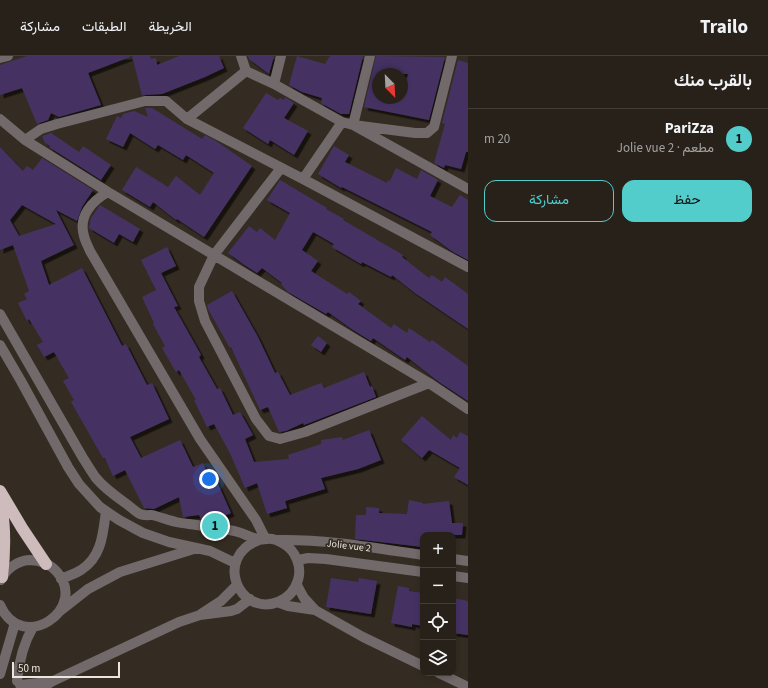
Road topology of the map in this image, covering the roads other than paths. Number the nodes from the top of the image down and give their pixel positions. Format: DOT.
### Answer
graph roads {
  1 [pos="8,56"];
  2 [pos="241,56"];
  3 [pos="281,56"];
  4 [pos="370,56"];
  5 [pos="452,56"];
  6 [pos="0,58"];
  7 [pos="246,71"];
  8 [pos="274,84"];
  9 [pos="0,119"];
  10 [pos="187,119"];
  11 [pos="342,122"];
  12 [pos="354,125"];
  13 [pos="26,140"];
  14 [pos="281,168"];
  15 [pos="303,179"];
  16 [pos="468,189"];
  17 [pos="108,192"];
  18 [pos="214,255"];
  19 [pos="468,267"];
  20 [pos="0,314"];
  21 [pos="0,344"];
  22 [pos="429,383"];
  23 [pos="468,409"];
  24 [pos="0,491"];
  25 [pos="0,500"];
  26 [pos="106,511"];
  27 [pos="267,539"];
  28 [pos="197,548"];
  29 [pos="420,554"];
  30 [pos="456,558"];
  31 [pos="298,560"];
  32 [pos="468,560"];
  33 [pos="235,563"];
  34 [pos="46,564"];
  35 [pos="420,572"];
  36 [pos="456,576"];
  37 [pos="468,578"];
  38 [pos="61,579"];
  39 [pos="1,580"];
  40 [pos="237,585"];
  41 [pos="297,585"];
  42 [pos="250,599"];
  43 [pos="277,602"];
  44 [pos="0,605"];
  45 [pos="315,610"];
  46 [pos="59,612"];
  47 [pos="200,615"];
  48 [pos="15,623"];
  49 [pos="33,627"];
  50 [pos="420,665"];
  51 [pos="0,674"];
  52 [pos="445,676"];
  53 [pos="0,678"];
  54 [pos="54,681"];
  55 [pos="19,685"];
  56 [pos="468,687"];
  57 [pos="41,688"];
  1 -- 6 [label="street"];
  2 -- 7 [label="street"];
  3 -- 8 [label="street"];
  4 -- 12 [label="street"];
  5 -- 12 [label="street"];
  7 -- 8 [label="street"];
  7 -- 10 [label="street"];
  8 -- 11 [label="street"];
  9 -- 13 [label="street"];
  10 -- 13 [label="street"];
  10 -- 14 [label="street"];
  11 -- 12 [label="street"];
  11 -- 15 [label="street"];
  12 -- 16 [label="street"];
  13 -- 17 [label="street"];
  14 -- 15 [label="street"];
  14 -- 18 [label="street"];
  15 -- 19 [label="street"];
  17 -- 18 [label="street"];
  17 -- 27 [label="street"];
  18 -- 22 [label="street"];
  18 -- 22 [label="street"];
  20 -- 27 [label="street"];
  21 -- 26 [label="street"];
  22 -- 23 [label="street"];
  24 -- 34 [label="highway"];
  25 -- 39 [label="highway"];
  26 -- 28 [label="street"];
  26 -- 38 [label="street"];
  27 -- 29 [label="street, Jolie vue 2"];
  27 -- 31 [label="street"];
  27 -- 33 [label="street"];
  28 -- 33 [label="street"];
  28 -- 46 [label="street"];
  30 -- 32 [label="street"];
  31 -- 35 [label="street, Jolie vue 2"];
  31 -- 41 [label="street"];
  33 -- 40 [label="street"];
  34 -- 38 [label="street"];
  34 -- 39 [label="street"];
  36 -- 37 [label="street"];
  38 -- 46 [label="street"];
  40 -- 42 [label="street"];
  40 -- 47 [label="street"];
  41 -- 43 [label="street"];
  41 -- 45 [label="street"];
  42 -- 43 [label="street"];
  42 -- 47 [label="street"];
  43 -- 45 [label="street"];
  44 -- 48 [label="street"];
  45 -- 50 [label="street"];
  46 -- 49 [label="street"];
  47 -- 54 [label="street"];
  48 -- 49 [label="street"];
  48 -- 51 [label="street"];
  49 -- 55 [label="street"];
  52 -- 56 [label="street"];
  53 -- 55 [label="street"];
  54 -- 55 [label="street"];
  54 -- 57 [label="street"];
}
